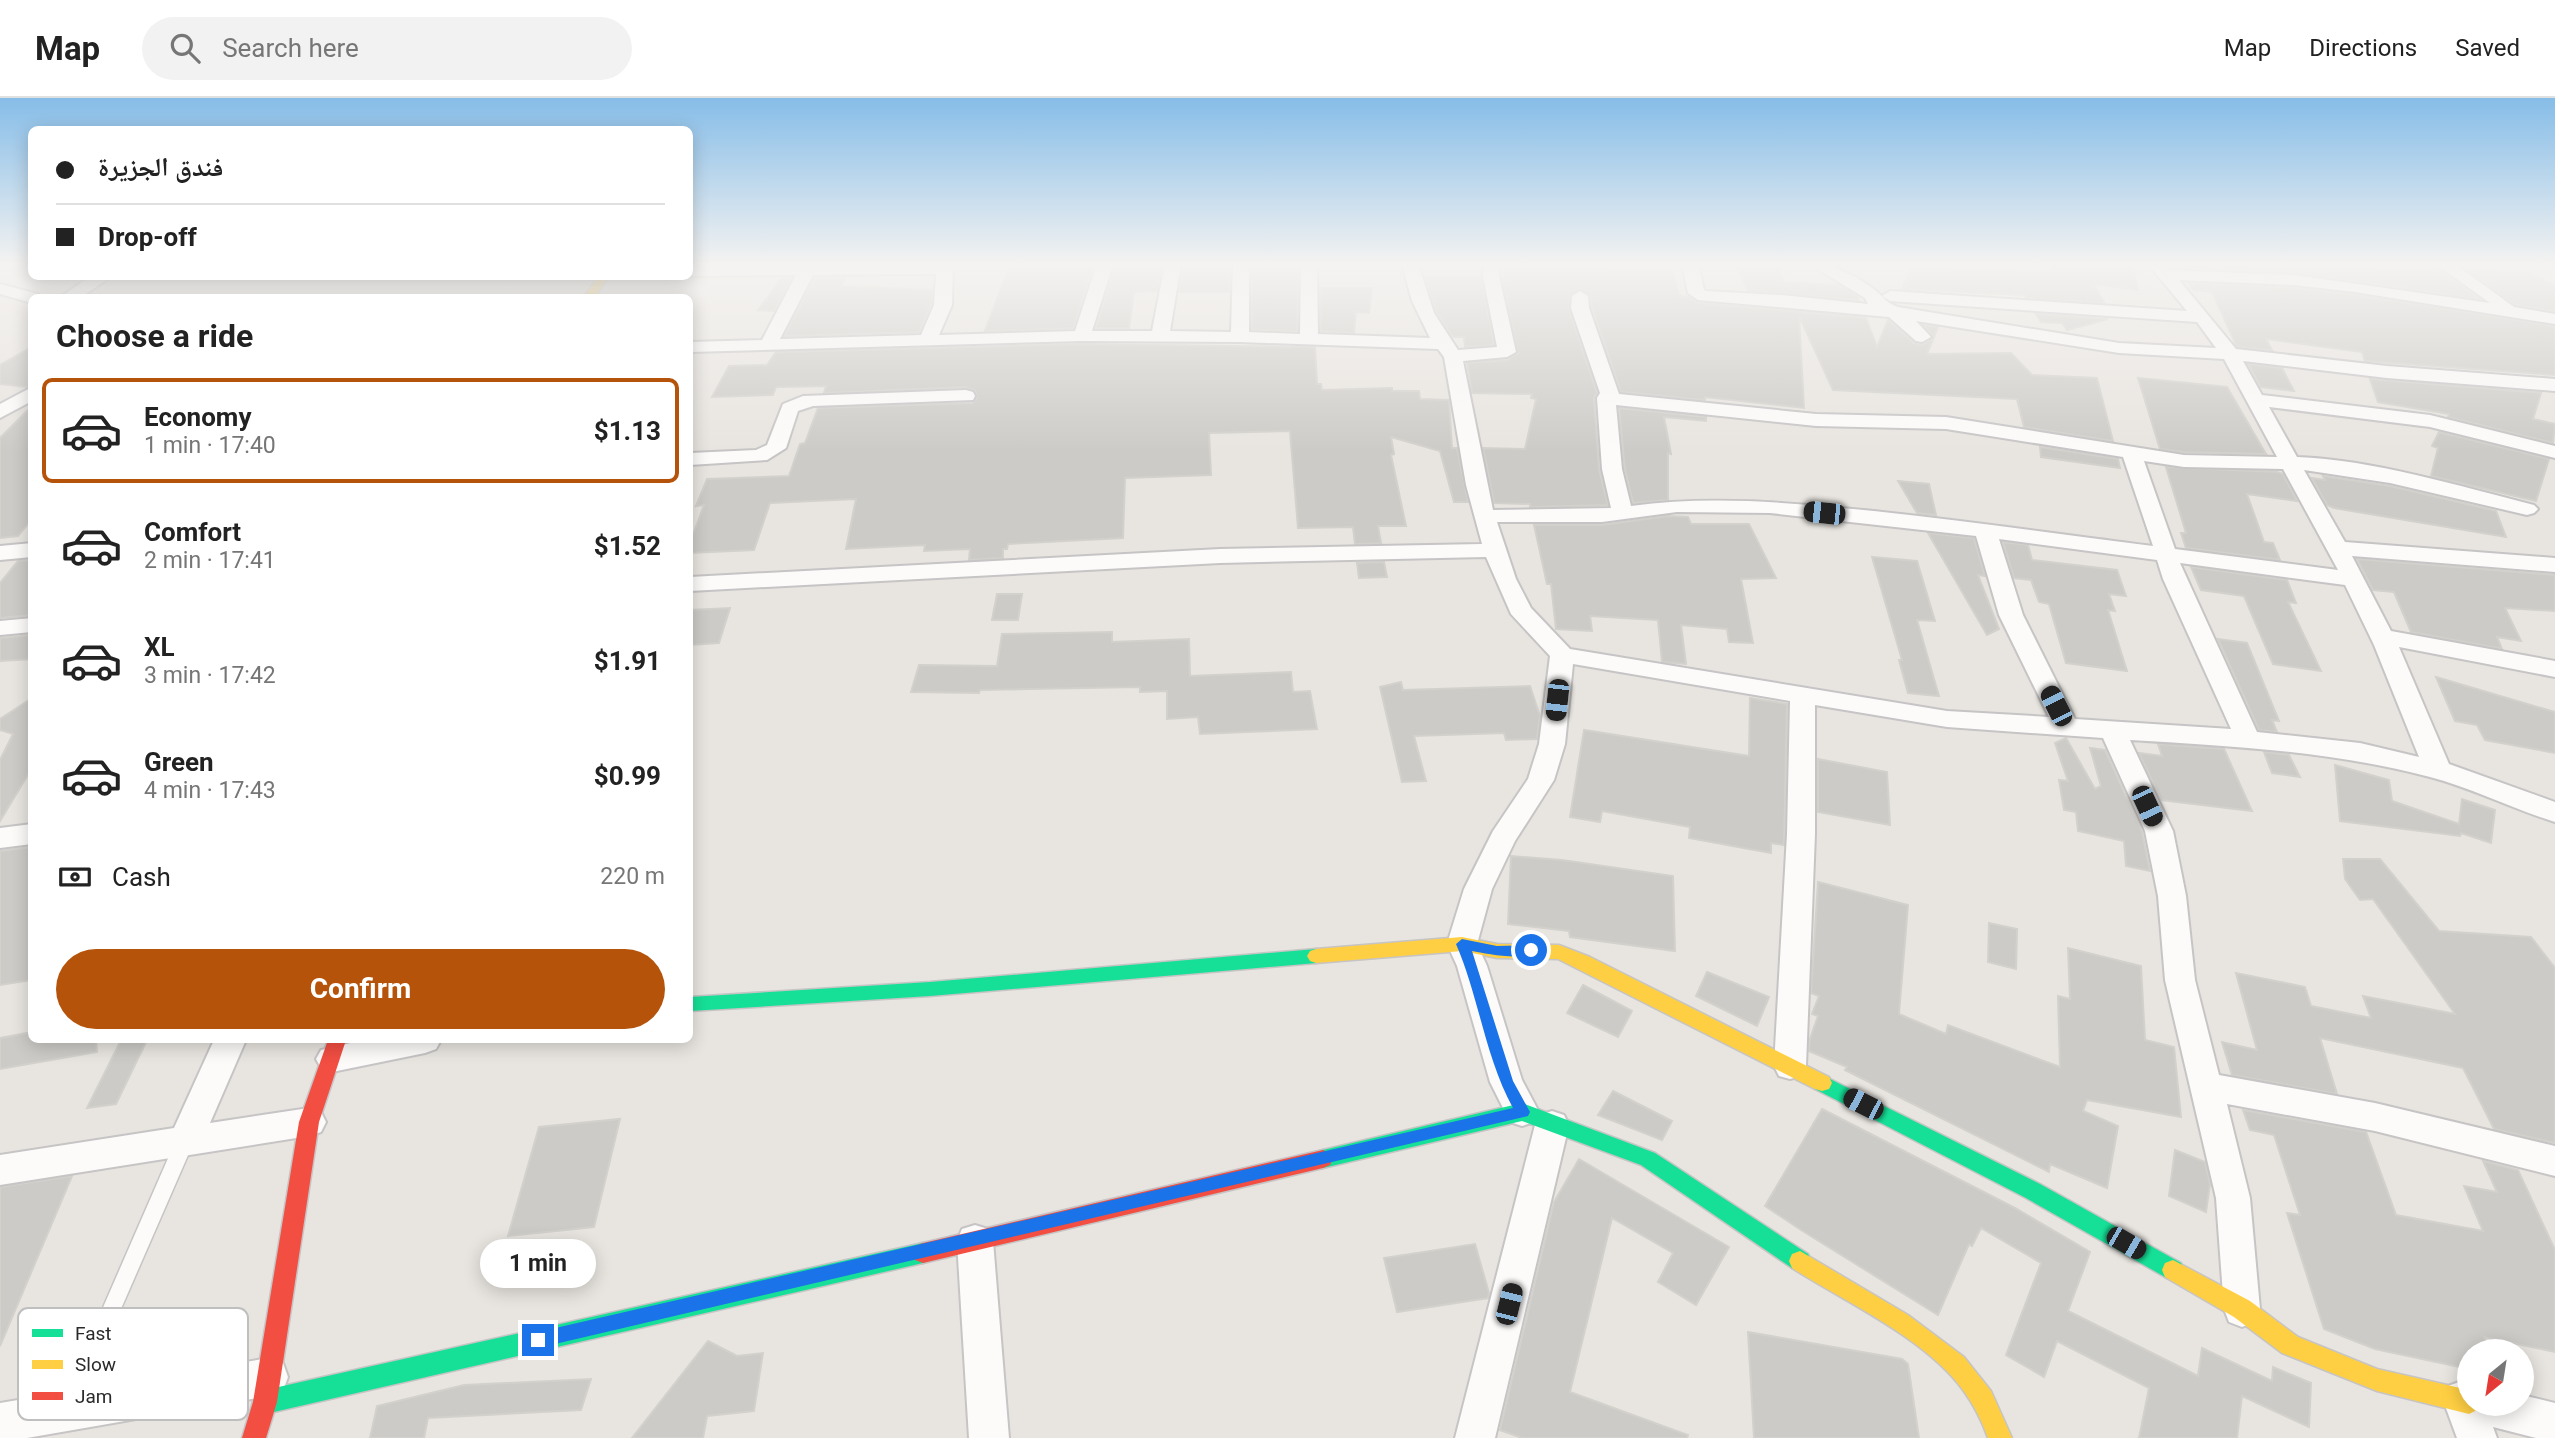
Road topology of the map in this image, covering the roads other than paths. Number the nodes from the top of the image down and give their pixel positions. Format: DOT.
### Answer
graph roads {
  1 [pos="778,327"];
  2 [pos="934,327"];
  3 [pos="1085,327"];
  4 [pos="1162,327"];
  5 [pos="1240,327"];
  6 [pos="1309,327"];
  7 [pos="1434,327"];
  8 [pos="1503,327"];
  9 [pos="1586,327"];
  10 [pos="1910,327"];
  11 [pos="1985,327"];
  12 [pos="2209,327"];
  13 [pos="1082,336"];
  14 [pos="1160,337"];
  15 [pos="1240,337"];
  16 [pos="1922,337"];
  17 [pos="928,339"];
  18 [pos="1309,340"];
  19 [pos="768,345"];
  20 [pos="693,347"];
  21 [pos="1447,350"];
  22 [pos="2230,354"];
  23 [pos="2555,385"];
  24 [pos="28,395"];
  25 [pos="965,396"];
  26 [pos="1606,398"];
  27 [pos="2255,400"];
  28 [pos="0,412"];
  29 [pos="2555,452"];
  30 [pos="2131,453"];
  31 [pos="693,459"];
  32 [pos="2290,463"];
  33 [pos="2527,509"];
  34 [pos="1622,512"];
  35 [pos="1486,516"];
  36 [pos="1986,532"];
  37 [pos="2337,548"];
  38 [pos="28,550"];
  39 [pos="1495,550"];
  40 [pos="0,553"];
  41 [pos="2165,555"];
  42 [pos="2555,565"];
  43 [pos="2354,579"];
  44 [pos="693,584"];
  45 [pos="28,625"];
  46 [pos="0,628"];
  47 [pos="2382,637"];
  48 [pos="1562,655"];
  49 [pos="2555,669"];
  50 [pos="1803,697"];
  51 [pos="2067,728"];
  52 [pos="2113,731"];
  53 [pos="2248,738"];
  54 [pos="2438,770"];
  55 [pos="2555,811"];
  56 [pos="28,834"];
  57 [pos="0,838"];
  58 [pos="1462,944"];
  59 [pos="693,1004"];
  60 [pos="229,1043"];
  61 [pos="395,1043"];
  62 [pos="335,1049"];
  63 [pos="1790,1066"];
  64 [pos="2206,1086"];
  65 [pos="1537,1119"];
  66 [pos="309,1122"];
  67 [pos="186,1141"];
  68 [pos="2555,1161"];
  69 [pos="0,1170"];
  70 [pos="975,1241"];
  71 [pos="112,1308"];
  72 [pos="2242,1309"];
  73 [pos="267,1390"];
  74 [pos="248,1392"];
  75 [pos="2457,1399"];
  76 [pos="2472,1416"];
  77 [pos="2526,1416"];
  78 [pos="24,1420"];
  79 [pos="0,1423"];
  80 [pos="2555,1423"];
  81 [pos="254,1438"];
  82 [pos="989,1438"];
  83 [pos="1475,1438"];
  84 [pos="2000,1438"];
  85 [pos="2477,1438"];
  1 -- 19 [label="street"];
  2 -- 17 [label="street"];
  3 -- 13 [label="street"];
  4 -- 14 [label="street"];
  5 -- 15 [label="street"];
  6 -- 18 [label="street"];
  7 -- 21 [label="street"];
  8 -- 21 [label="street"];
  9 -- 26 [label="street"];
  10 -- 16 [label="street"];
  11 -- 22 [label="street"];
  12 -- 22 [label="street"];
  13 -- 14 [label="street"];
  13 -- 17 [label="street"];
  14 -- 15 [label="street"];
  15 -- 18 [label="street"];
  17 -- 19 [label="street"];
  18 -- 21 [label="street"];
  19 -- 20 [label="street"];
  21 -- 35 [label="street"];
  22 -- 23 [label="street"];
  22 -- 27 [label="street"];
  24 -- 28 [label="street"];
  25 -- 31 [label="street"];
  26 -- 30 [label="street"];
  26 -- 34 [label="street"];
  27 -- 29 [label="street"];
  27 -- 32 [label="street"];
  30 -- 32 [label="street"];
  30 -- 41 [label="street"];
  32 -- 33 [label="street"];
  32 -- 37 [label="street"];
  34 -- 35 [label="street"];
  34 -- 36 [label="street"];
  35 -- 39 [label="street"];
  36 -- 41 [label="street"];
  36 -- 51 [label="street"];
  37 -- 42 [label="street"];
  37 -- 43 [label="street"];
  38 -- 40 [label="street"];
  39 -- 44 [label="street"];
  39 -- 48 [label="street"];
  41 -- 43 [label="street"];
  41 -- 53 [label="street"];
  43 -- 47 [label="street"];
  45 -- 46 [label="street"];
  47 -- 49 [label="street"];
  47 -- 54 [label="street"];
  48 -- 50 [label="street"];
  48 -- 58 [label="street"];
  50 -- 51 [label="street"];
  50 -- 63 [label="street"];
  51 -- 52 [label="street"];
  52 -- 53 [label="street"];
  52 -- 64 [label="street"];
  53 -- 54 [label="street"];
  54 -- 55 [label="street"];
  56 -- 57 [label="street"];
  58 -- 59 [label="street"];
  58 -- 63 [label="street"];
  58 -- 65 [label="street"];
  60 -- 67 [label="street"];
  61 -- 62 [label="street"];
  62 -- 66 [label="street"];
  63 -- 72 [label="street"];
  64 -- 68 [label="street"];
  64 -- 72 [label="street"];
  65 -- 70 [label="street"];
  65 -- 83 [label="street"];
  65 -- 84 [label="street"];
  66 -- 67 [label="street"];
  66 -- 73 [label="street"];
  67 -- 69 [label="street"];
  67 -- 71 [label="lane"];
  70 -- 73 [label="street"];
  70 -- 82 [label="street"];
  72 -- 75 [label="street"];
  73 -- 74 [label="street"];
  73 -- 81 [label="street"];
  76 -- 85 [label="street"];
  77 -- 80 [label="street"];
  78 -- 79 [label="street"];
}
